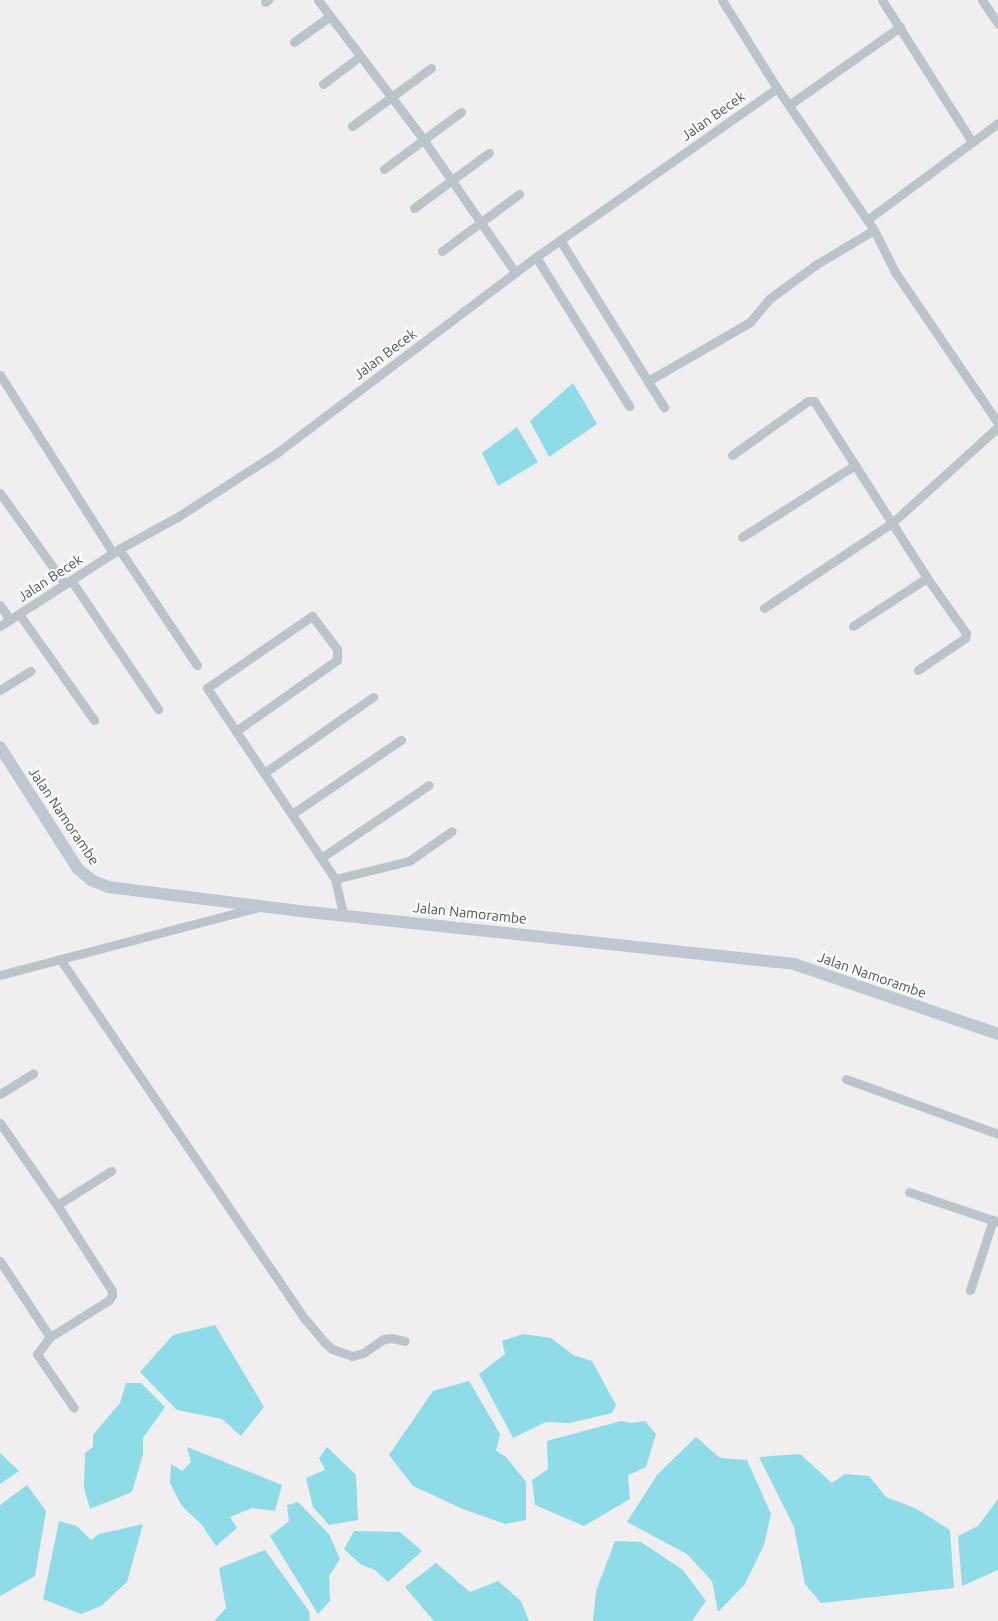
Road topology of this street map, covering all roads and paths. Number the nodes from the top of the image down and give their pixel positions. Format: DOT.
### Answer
graph roads {
  1 [pos="318,0"];
  2 [pos="722,0"];
  3 [pos="882,0"];
  4 [pos="982,0"];
  5 [pos="330,16"];
  6 [pos="998,24"];
  7 [pos="900,27"];
  8 [pos="294,42"];
  9 [pos="360,57"];
  10 [pos="431,68"];
  11 [pos="323,84"];
  12 [pos="777,88"];
  13 [pos="391,98"];
  14 [pos="789,104"];
  15 [pos="461,112"];
  16 [pos="998,123"];
  17 [pos="352,126"];
  18 [pos="423,140"];
  19 [pos="972,142"];
  20 [pos="489,153"];
  21 [pos="384,169"];
  22 [pos="452,180"];
  23 [pos="519,194"];
  24 [pos="414,208"];
  25 [pos="867,220"];
  26 [pos="481,222"];
  27 [pos="874,230"];
  28 [pos="560,240"];
  29 [pos="442,251"];
  30 [pos="536,257"];
  31 [pos="515,272"];
  32 [pos="0,375"];
  33 [pos="648,381"];
  34 [pos="629,406"];
  35 [pos="664,407"];
  36 [pos="998,425"];
  37 [pos="732,455"];
  38 [pos="855,465"];
  39 [pos="0,493"];
  40 [pos="892,523"];
  41 [pos="742,537"];
  42 [pos="116,551"];
  43 [pos="927,578"];
  44 [pos="68,582"];
  45 [pos="0,605"];
  46 [pos="764,608"];
  47 [pos="19,614"];
  48 [pos="10,620"];
  49 [pos="0,626"];
  50 [pos="853,626"];
  51 [pos="198,665"];
  52 [pos="918,670"];
  53 [pos="30,671"];
  54 [pos="0,690"];
  55 [pos="373,698"];
  56 [pos="158,709"];
  57 [pos="94,720"];
  58 [pos="236,731"];
  59 [pos="401,740"];
  60 [pos="0,746"];
  61 [pos="264,774"];
  62 [pos="429,785"];
  63 [pos="292,814"];
  64 [pos="452,831"];
  65 [pos="321,858"];
  66 [pos="335,879"];
  67 [pos="265,905"];
  68 [pos="343,915"];
  69 [pos="60,959"];
  70 [pos="0,975"];
  71 [pos="998,1034"];
  72 [pos="33,1073"];
  73 [pos="846,1079"];
  74 [pos="0,1094"];
  75 [pos="0,1123"];
  76 [pos="998,1134"];
  77 [pos="111,1171"];
  78 [pos="909,1192"];
  79 [pos="58,1204"];
  80 [pos="996,1221"];
  81 [pos="0,1261"];
  82 [pos="970,1290"];
  83 [pos="50,1337"];
  84 [pos="405,1341"];
  85 [pos="74,1408"];
  1 -- 5 [label="street"];
  2 -- 12 [label="street"];
  3 -- 7 [label="street"];
  4 -- 6 [label="street"];
  5 -- 8 [label="street"];
  5 -- 9 [label="street"];
  7 -- 14 [label="street"];
  7 -- 19 [label="street"];
  9 -- 11 [label="street"];
  9 -- 13 [label="street"];
  10 -- 13 [label="street"];
  12 -- 14 [label="street"];
  12 -- 28 [label="street, Jalan Becek"];
  13 -- 17 [label="street"];
  13 -- 18 [label="street"];
  14 -- 25 [label="street"];
  15 -- 18 [label="street"];
  16 -- 19 [label="street"];
  18 -- 21 [label="street"];
  18 -- 22 [label="street"];
  19 -- 25 [label="street"];
  20 -- 22 [label="street"];
  22 -- 24 [label="street"];
  22 -- 26 [label="street"];
  23 -- 26 [label="street"];
  25 -- 27 [label="street"];
  26 -- 29 [label="street"];
  26 -- 31 [label="street"];
  27 -- 33 [label="street"];
  27 -- 36 [label="street"];
  28 -- 30 [label="street, Jalan Becek"];
  28 -- 33 [label="street"];
  30 -- 31 [label="street, Jalan Becek"];
  30 -- 34 [label="street"];
  31 -- 42 [label="street, Jalan Becek"];
  32 -- 42 [label="street"];
  33 -- 35 [label="street"];
  36 -- 40 [label="street"];
  37 -- 38 [label="street"];
  38 -- 40 [label="street"];
  38 -- 41 [label="street"];
  39 -- 44 [label="street"];
  40 -- 43 [label="street"];
  40 -- 46 [label="street"];
  42 -- 44 [label="street, Jalan Becek"];
  42 -- 51 [label="street"];
  43 -- 50 [label="street"];
  43 -- 52 [label="street"];
  44 -- 47 [label="street, Jalan Becek"];
  44 -- 56 [label="street"];
  45 -- 48 [label="street"];
  47 -- 48 [label="street, Jalan Becek"];
  47 -- 57 [label="street"];
  48 -- 49 [label="street, Jalan Becek"];
  53 -- 54 [label="street"];
  55 -- 61 [label="street"];
  58 -- 58 [label="street"];
  58 -- 61 [label="street"];
  59 -- 63 [label="street"];
  60 -- 67 [label="main road, Jalan Namorambe"];
  61 -- 63 [label="street"];
  62 -- 65 [label="street"];
  63 -- 65 [label="street"];
  64 -- 66 [label="street"];
  65 -- 66 [label="street"];
  66 -- 68 [label="street"];
  67 -- 68 [label="main road, Jalan Namorambe"];
  67 -- 69 [label="street"];
  68 -- 71 [label="main road, Jalan Namorambe"];
  69 -- 70 [label="street"];
  69 -- 84 [label="street"];
  72 -- 74 [label="street"];
  73 -- 76 [label="street"];
  75 -- 79 [label="street"];
  77 -- 79 [label="street"];
  78 -- 80 [label="street"];
  79 -- 83 [label="street"];
  80 -- 82 [label="street"];
  81 -- 83 [label="street"];
  83 -- 85 [label="street"];
}
